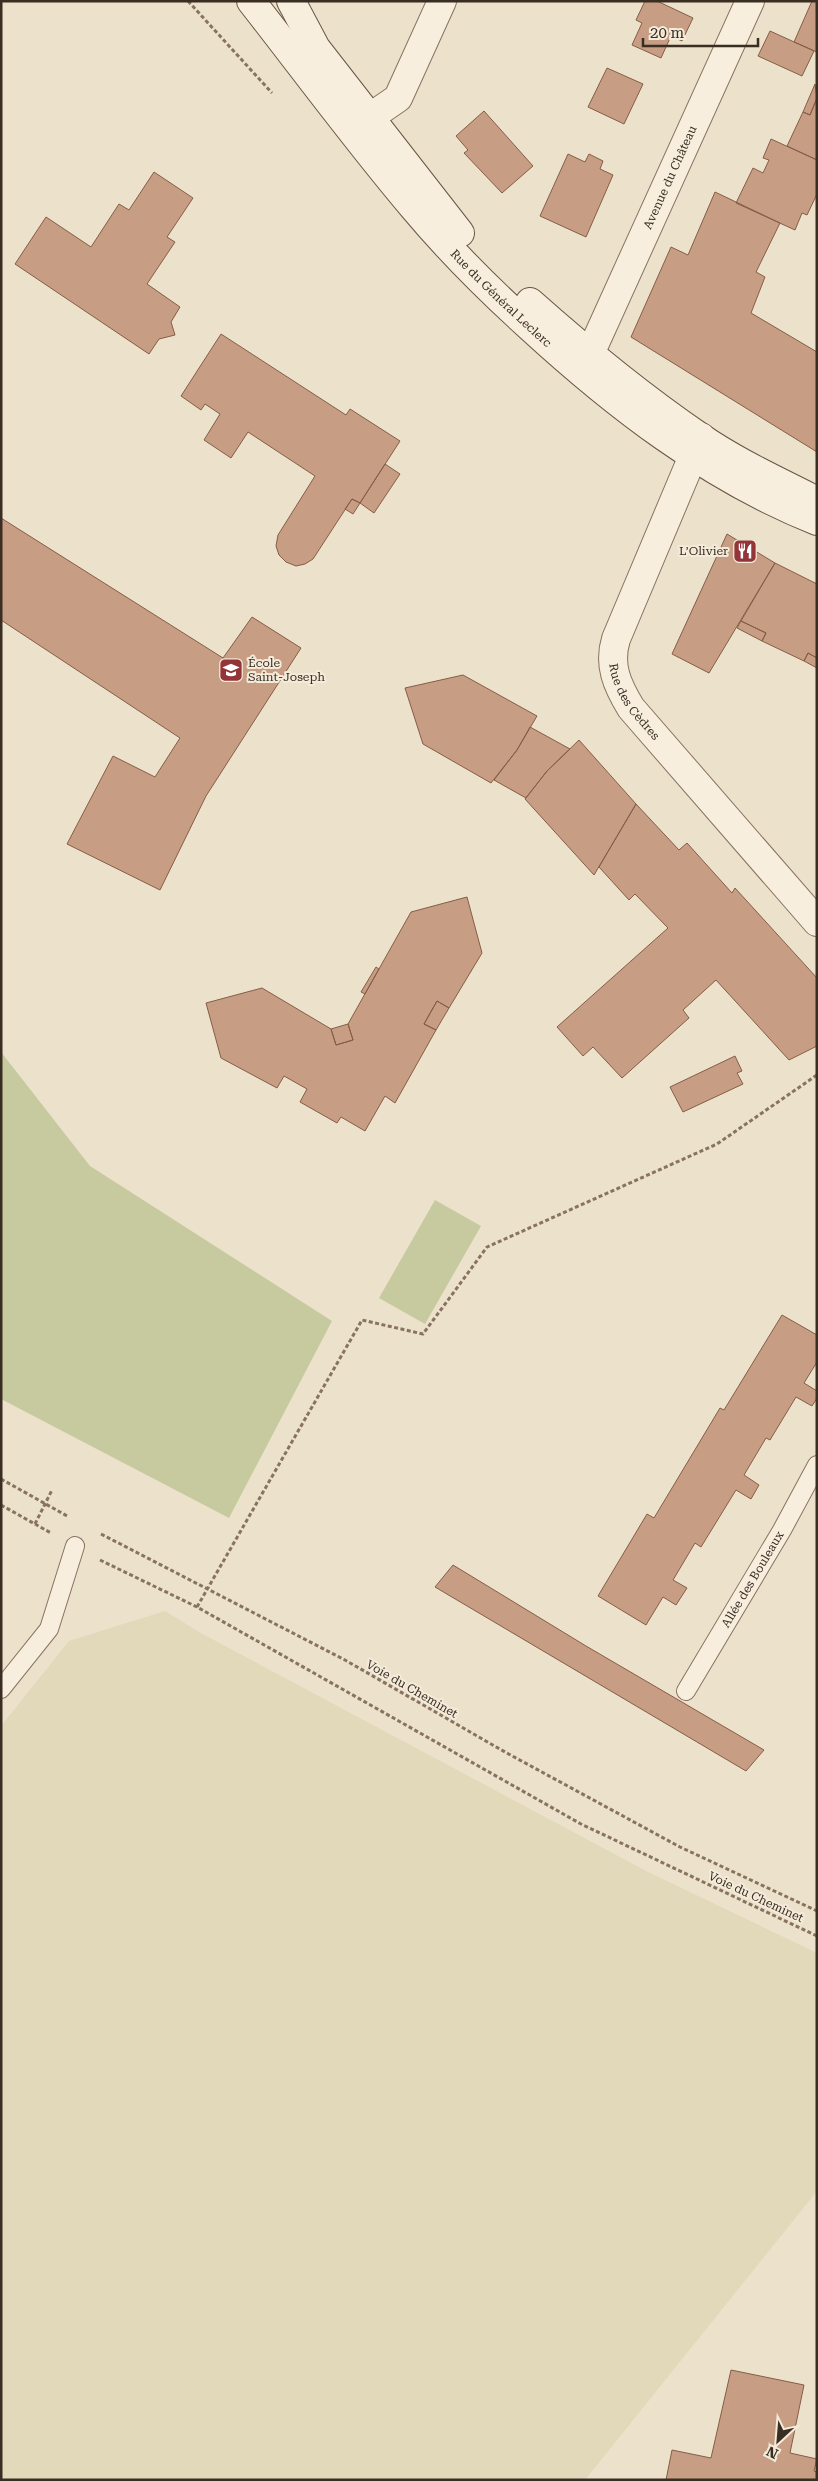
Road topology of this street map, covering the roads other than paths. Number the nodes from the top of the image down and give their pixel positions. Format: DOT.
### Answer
graph roads {
  1 [pos="251,1"];
  2 [pos="291,1"];
  3 [pos="442,1"];
  4 [pos="750,1"];
  5 [pos="361,124"];
  6 [pos="585,364"];
  7 [pos="697,447"];
  8 [pos="817,501"];
  9 [pos="817,521"];
  10 [pos="817,922"];
  11 [pos="817,1465"];
  12 [pos="75,1546"];
  13 [pos="1,1689"];
  14 [pos="686,1691"];
  1 -- 5 [label="street, Rue du Général Leclerc"];
  2 -- 5 [label="street, Rue du Général Leclerc"];
  3 -- 5 [label="street"];
  4 -- 6 [label="street, Avenue du Château"];
  5 -- 6 [label="street, Rue du Général Leclerc"];
  6 -- 7 [label="street, Rue du Général Leclerc"];
  7 -- 8 [label="street, Rue du Général Leclerc"];
  7 -- 9 [label="street, Rue du Général Leclerc"];
  7 -- 10 [label="street, Rue des Cèdres"];
  11 -- 14 [label="lane, Allée des Bouleaux"];
  12 -- 13 [label="lane"];
}
